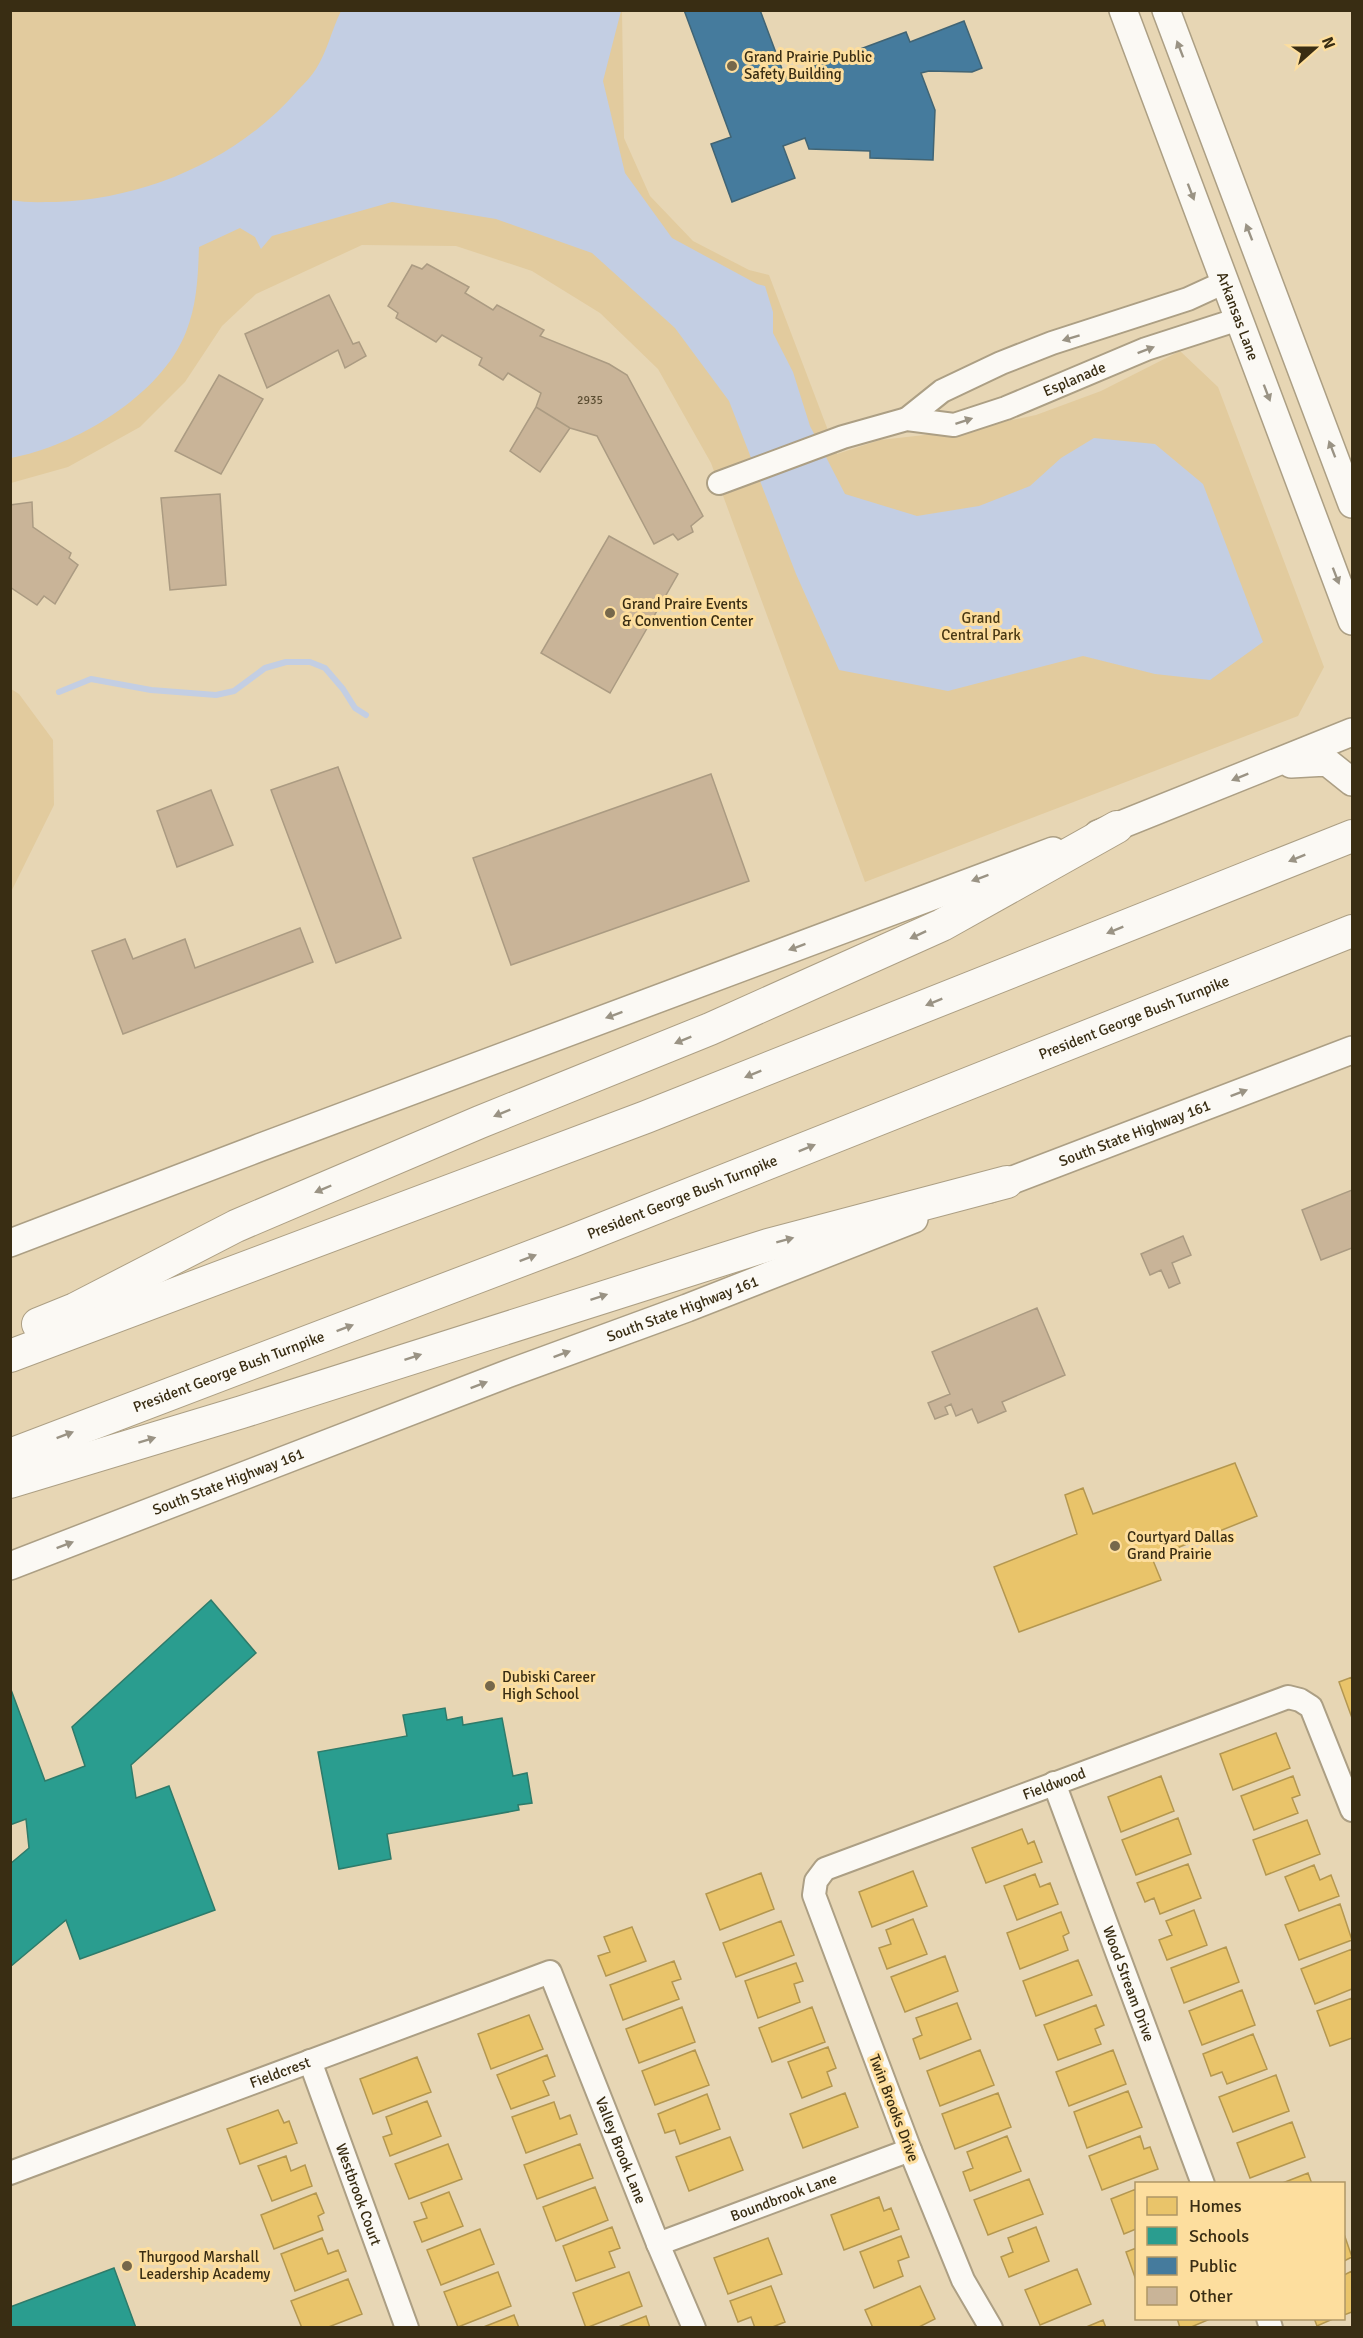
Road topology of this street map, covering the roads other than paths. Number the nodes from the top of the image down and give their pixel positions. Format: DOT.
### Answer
graph roads {
  1 [pos="1123,10"];
  2 [pos="1166,10"];
  3 [pos="1225,282"];
  4 [pos="1269,287"];
  5 [pos="1239,319"];
  6 [pos="907,419"];
  7 [pos="719,483"];
  8 [pos="1353,504"];
  9 [pos="1353,621"];
  10 [pos="1353,732"];
  11 [pos="1268,765"];
  12 [pos="1353,782"];
  13 [pos="1117,827"];
  14 [pos="1352,836"];
  15 [pos="1353,931"];
  16 [pos="1351,1050"];
  17 [pos="1007,1182"];
  18 [pos="10,1243"];
  19 [pos="10,1336"];
  20 [pos="10,1356"];
  21 [pos="10,1455"];
  22 [pos="10,1482"];
  23 [pos="10,1566"];
  24 [pos="1054,1783"];
  25 [pos="1350,1797"];
  26 [pos="816,1881"];
  27 [pos="550,1972"];
  28 [pos="310,2061"];
  29 [pos="910,2150"];
  30 [pos="10,2173"];
  31 [pos="1202,2182"];
  32 [pos="658,2244"];
  33 [pos="407,2328"];
  34 [pos="694,2328"];
  35 [pos="991,2328"];
  1 -- 3 [label="main road, Arkansas Lane, one-way"];
  4 -- 2 [label="main road, one-way"];
  3 -- 4 [label="main road"];
  3 -- 5 [label="main road, Arkansas Lane"];
  3 -- 6 [label="street, Esplanade, one-way"];
  4 -- 5 [label="main road"];
  8 -- 4 [label="main road, one-way"];
  6 -- 5 [label="street, Esplanade, one-way"];
  5 -- 9 [label="main road, Arkansas Lane, one-way"];
  6 -- 7 [label="street, Esplanade"];
  10 -- 11 [label="main road"];
  11 -- 12 [label="main road"];
  11 -- 13 [label="main road, one-way"];
  13 -- 18 [label="main road, one-way"];
  13 -- 19 [label="highway, one-way"];
  14 -- 20 [label="highway, one-way"];
  21 -- 15 [label="highway, President George Bush Turnpike, one-way"];
  17 -- 16 [label="main road, South State Highway 161, one-way"];
  22 -- 17 [label="highway, one-way"];
  23 -- 17 [label="main road, South State Highway 161, one-way"];
  24 -- 25 [label="street, Fieldwood"];
  24 -- 26 [label="street, Fieldwood"];
  24 -- 31 [label="street, Wood Stream Drive"];
  26 -- 29 [label="street, Twin Brooks Drive"];
  27 -- 28 [label="street, Fieldcrest"];
  27 -- 32 [label="street, Valley Brook Lane"];
  28 -- 30 [label="street, Fieldcrest"];
  28 -- 33 [label="street, Westbrook Court"];
  29 -- 32 [label="street, Boundbrook Lane"];
  29 -- 35 [label="street, Twin Brooks Drive"];
  32 -- 34 [label="street, Valley Brook Lane"];
}
